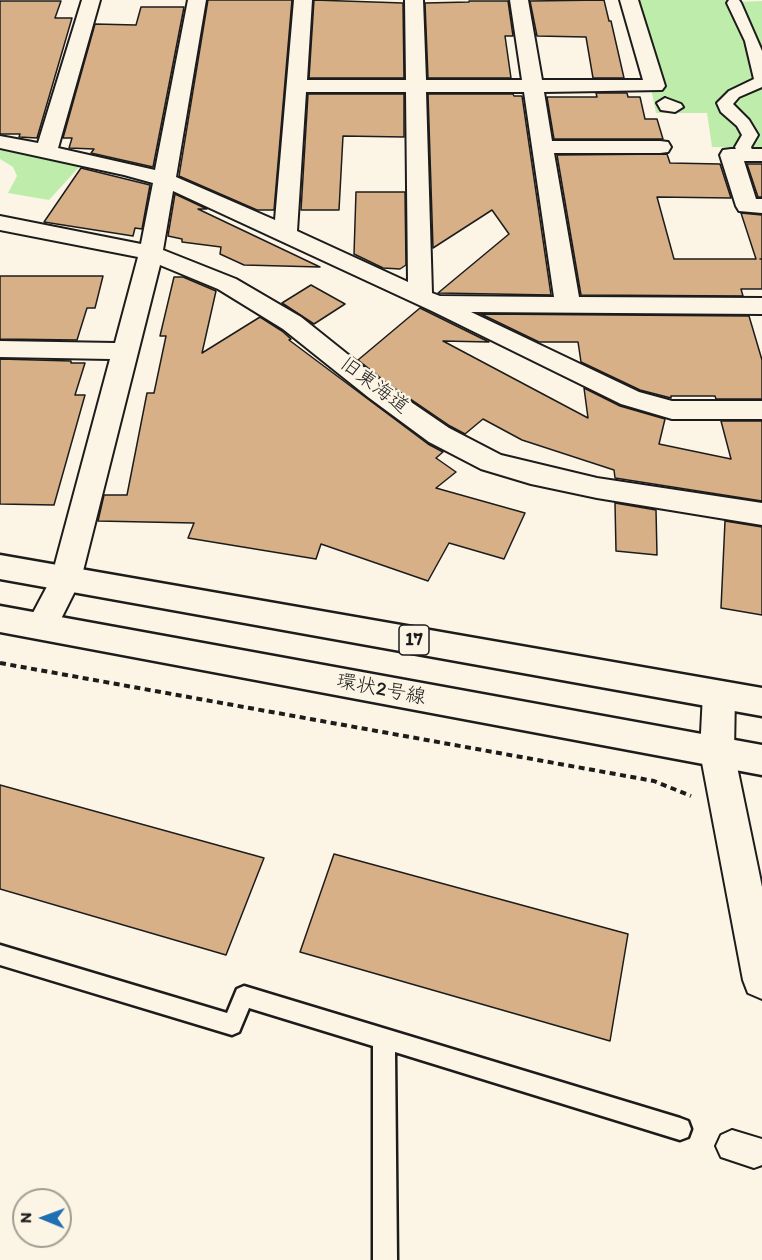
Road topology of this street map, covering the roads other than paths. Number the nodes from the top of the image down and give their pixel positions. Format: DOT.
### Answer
graph roads {
  1 [pos="91,0"];
  2 [pos="197,0"];
  3 [pos="303,0"];
  4 [pos="414,0"];
  5 [pos="519,0"];
  6 [pos="629,0"];
  7 [pos="734,3"];
  8 [pos="532,85"];
  9 [pos="298,86"];
  10 [pos="417,86"];
  11 [pos="0,142"];
  12 [pos="542,147"];
  13 [pos="660,147"];
  14 [pos="46,152"];
  15 [pos="754,155"];
  16 [pos="165,180"];
  17 [pos="762,206"];
  18 [pos="0,223"];
  19 [pos="285,233"];
  20 [pos="151,253"];
  21 [pos="428,300"];
  22 [pos="567,305"];
  23 [pos="762,306"];
  24 [pos="0,349"];
  25 [pos="126,351"];
  26 [pos="762,410"];
  27 [pos="762,514"];
  28 [pos="0,567"];
  29 [pos="66,579"];
  30 [pos="0,618"];
  31 [pos="42,626"];
  32 [pos="719,694"];
  33 [pos="762,702"];
  34 [pos="717,752"];
  35 [pos="762,760"];
  36 [pos="0,955"];
  37 [pos="762,980"];
  38 [pos="384,1039"];
  39 [pos="680,1129"];
  40 [pos="385,1260"];
  1 -- 14 [label="street"];
  2 -- 16 [label="street"];
  3 -- 9 [label="street"];
  4 -- 10 [label="street"];
  5 -- 8 [label="street"];
  6 -- 8 [label="street"];
  7 -- 15 [label="street"];
  8 -- 10 [label="street"];
  8 -- 12 [label="street"];
  9 -- 10 [label="street"];
  9 -- 19 [label="street"];
  10 -- 21 [label="street"];
  11 -- 14 [label="street"];
  12 -- 13 [label="street"];
  12 -- 22 [label="street"];
  14 -- 16 [label="street"];
  15 -- 17 [label="street"];
  16 -- 19 [label="street"];
  16 -- 20 [label="street"];
  18 -- 20 [label="street, 旧東海道"];
  19 -- 21 [label="street"];
  20 -- 25 [label="street"];
  20 -- 27 [label="street, 旧東海道"];
  21 -- 22 [label="street"];
  21 -- 26 [label="street"];
  22 -- 23 [label="street"];
  24 -- 25 [label="street"];
  25 -- 29 [label="street"];
  28 -- 29 [label="main road, 17"];
  29 -- 31 [label="street"];
  29 -- 32 [label="main road, 17"];
  30 -- 31 [label="main road, 環状2号線"];
  31 -- 34 [label="main road, 環状2号線"];
  32 -- 33 [label="main road, 17"];
  32 -- 34 [label="street"];
  34 -- 35 [label="main road, 環状2号線"];
  34 -- 37 [label="street"];
  36 -- 38 [label="lane"];
  38 -- 39 [label="lane"];
  38 -- 40 [label="lane"];
}
